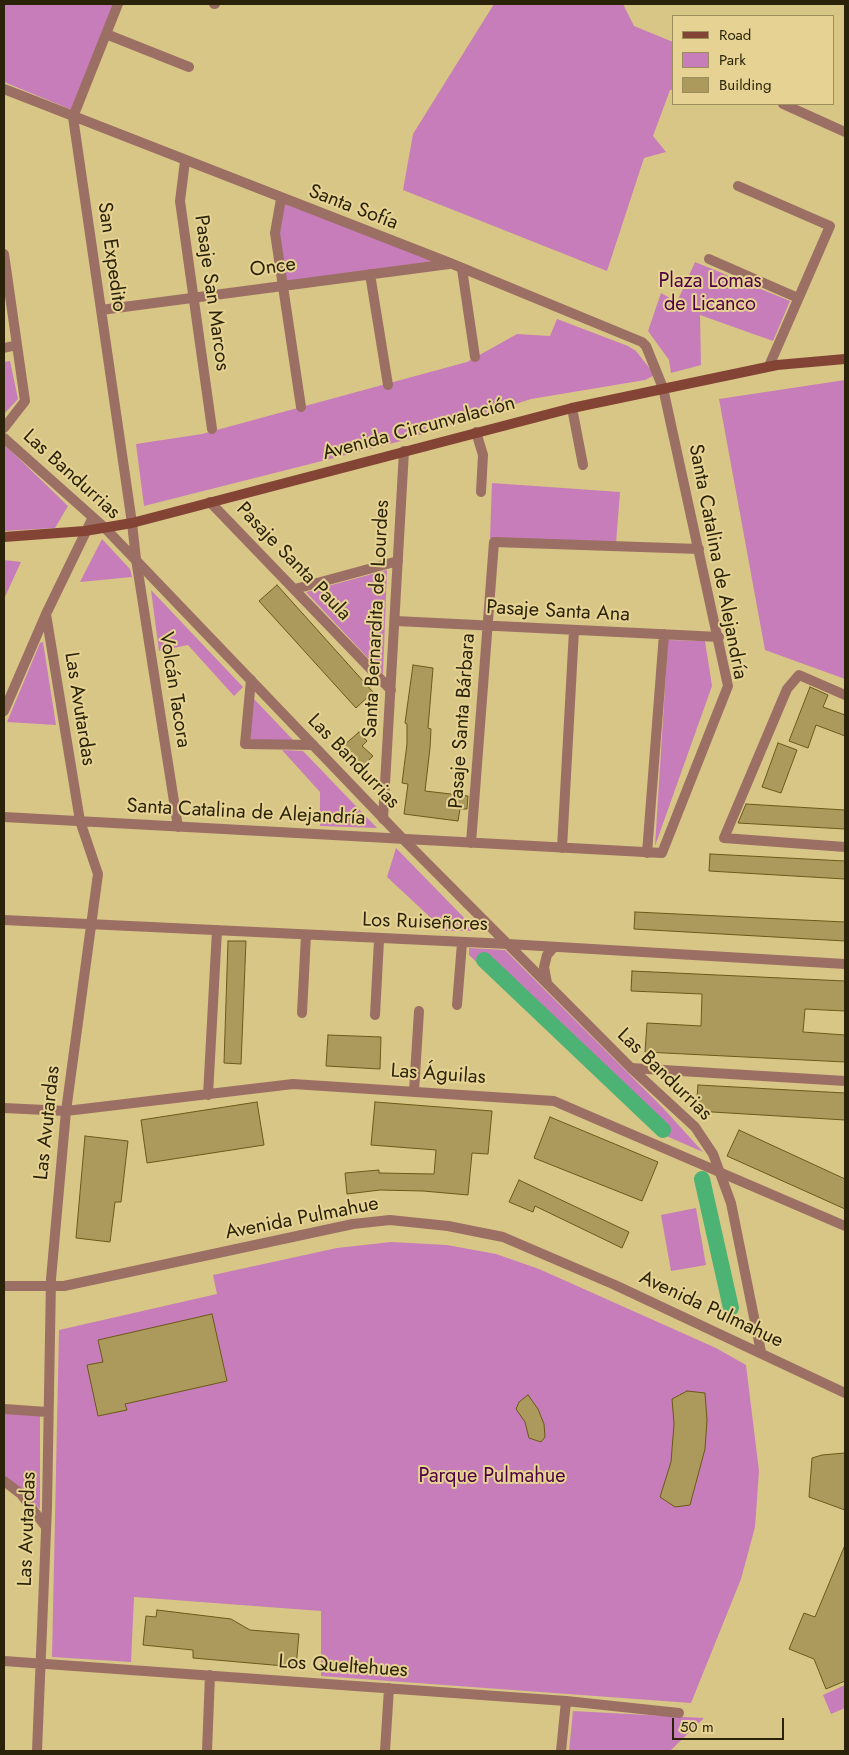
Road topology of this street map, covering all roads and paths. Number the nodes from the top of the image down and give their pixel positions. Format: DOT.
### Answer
graph roads {
  1 [pos="118,4"];
  2 [pos="106,34"];
  3 [pos="188,67"];
  4 [pos="4,89"];
  5 [pos="785,105"];
  6 [pos="73,117"];
  7 [pos="845,132"];
  8 [pos="185,162"];
  9 [pos="738,186"];
  10 [pos="281,199"];
  11 [pos="4,254"];
  12 [pos="709,259"];
  13 [pos="450,264"];
  14 [pos="462,269"];
  15 [pos="370,274"];
  16 [pos="282,284"];
  17 [pos="194,297"];
  18 [pos="798,298"];
  19 [pos="101,310"];
  20 [pos="17,345"];
  21 [pos="4,348"];
  22 [pos="474,357"];
  23 [pos="845,358"];
  24 [pos="769,366"];
  25 [pos="388,385"];
  26 [pos="663,388"];
  27 [pos="301,408"];
  28 [pos="572,408"];
  29 [pos="4,428"];
  30 [pos="212,429"];
  31 [pos="476,432"];
  32 [pos="4,438"];
  33 [pos="404,451"];
  34 [pos="583,465"];
  35 [pos="481,492"];
  36 [pos="210,502"];
  37 [pos="93,517"];
  38 [pos="132,523"];
  39 [pos="104,528"];
  40 [pos="85,530"];
  41 [pos="4,537"];
  42 [pos="699,549"];
  43 [pos="136,559"];
  44 [pos="398,561"];
  45 [pos="294,589"];
  46 [pos="46,614"];
  47 [pos="396,621"];
  48 [pos="488,626"];
  49 [pos="574,630"];
  50 [pos="664,634"];
  51 [pos="719,637"];
  52 [pos="251,680"];
  53 [pos="392,690"];
  54 [pos="845,695"];
  55 [pos="4,711"];
  56 [pos="312,745"];
  57 [pos="4,817"];
  58 [pos="383,819"];
  59 [pos="80,821"];
  60 [pos="178,827"];
  61 [pos="403,839"];
  62 [pos="471,843"];
  63 [pos="845,847"];
  64 [pos="562,848"];
  65 [pos="648,853"];
  66 [pos="4,920"];
  67 [pos="90,924"];
  68 [pos="217,930"];
  69 [pos="306,935"];
  70 [pos="379,940"];
  71 [pos="462,943"];
  72 [pos="508,944"];
  73 [pos="554,947"];
  74 [pos="845,964"];
  75 [pos="549,986"];
  76 [pos="457,1005"];
  77 [pos="419,1011"];
  78 [pos="302,1013"];
  79 [pos="375,1015"];
  80 [pos="631,1068"];
  81 [pos="845,1081"];
  82 [pos="414,1090"];
  83 [pos="208,1095"];
  84 [pos="4,1108"];
  85 [pos="66,1111"];
  86 [pos="721,1171"];
  87 [pos="845,1226"];
  88 [pos="4,1286"];
  89 [pos="51,1287"];
  90 [pos="761,1352"];
  91 [pos="845,1393"];
  92 [pos="4,1409"];
  93 [pos="47,1412"];
  94 [pos="4,1481"];
  95 [pos="46,1527"];
  96 [pos="4,1661"];
  97 [pos="41,1664"];
  98 [pos="210,1675"];
  99 [pos="389,1688"];
  100 [pos="566,1701"];
  101 [pos="679,1713"];
  102 [pos="38,1751"];
  103 [pos="207,1751"];
  104 [pos="385,1751"];
  105 [pos="561,1751"];
  1 -- 2 [label="street, San Expedito"];
  2 -- 3 [label="street"];
  2 -- 6 [label="street, San Expedito"];
  4 -- 6 [label="street, Santa Sofía"];
  5 -- 7 [label="street"];
  6 -- 8 [label="street, Santa Sofía"];
  6 -- 19 [label="street, San Expedito"];
  8 -- 10 [label="street, Santa Sofía"];
  8 -- 17 [label="street, Pasaje San Marcos"];
  9 -- 18 [label="street"];
  10 -- 13 [label="street, Santa Sofía"];
  10 -- 16 [label="street"];
  11 -- 20 [label="street"];
  12 -- 18 [label="street"];
  13 -- 14 [label="street, Santa Sofía"];
  13 -- 15 [label="street, Once"];
  14 -- 22 [label="street"];
  14 -- 26 [label="street, Santa Sofía"];
  15 -- 16 [label="street, Once"];
  15 -- 25 [label="street"];
  16 -- 17 [label="street, Once"];
  16 -- 27 [label="street"];
  17 -- 19 [label="street, Once"];
  17 -- 30 [label="street, Pasaje San Marcos"];
  18 -- 24 [label="street"];
  19 -- 38 [label="street, San Expedito"];
  20 -- 21 [label="street"];
  20 -- 29 [label="street"];
  23 -- 24 [label="main road, Avenida Circunvalación"];
  24 -- 26 [label="main road, Avenida Circunvalación"];
  26 -- 28 [label="main road, Avenida Circunvalación"];
  26 -- 42 [label="street, Santa Catalina de Alejandría"];
  28 -- 31 [label="main road, Avenida Circunvalación"];
  28 -- 34 [label="street"];
  31 -- 33 [label="main road, Avenida Circunvalación"];
  31 -- 35 [label="street"];
  32 -- 37 [label="street, Las Bandurrias"];
  33 -- 36 [label="main road, Avenida Circunvalación"];
  33 -- 44 [label="street, Santa Bernardita de Lourdes"];
  36 -- 38 [label="main road, Avenida Circunvalación"];
  36 -- 45 [label="street, Pasaje Santa Paula"];
  37 -- 39 [label="street, Las Bandurrias"];
  37 -- 40 [label="street"];
  38 -- 39 [label="main road, Avenida Circunvalación"];
  38 -- 43 [label="street, Las Bandurrias"];
  39 -- 40 [label="main road, Avenida Circunvalación"];
  39 -- 43 [label="street, Las Bandurrias"];
  40 -- 41 [label="main road, Avenida Circunvalación"];
  40 -- 46 [label="street"];
  42 -- 48 [label="street, Pasaje Santa Bárbara"];
  42 -- 51 [label="street, Santa Catalina de Alejandría"];
  43 -- 52 [label="street, Las Bandurrias"];
  43 -- 60 [label="street, Volcán Tacora"];
  44 -- 45 [label="street"];
  44 -- 47 [label="street, Santa Bernardita de Lourdes"];
  45 -- 53 [label="street, Pasaje Santa Paula"];
  46 -- 55 [label="street"];
  46 -- 59 [label="street, Las Avutardas"];
  47 -- 48 [label="street, Pasaje Santa Ana"];
  47 -- 53 [label="street, Santa Bernardita de Lourdes"];
  48 -- 49 [label="street, Pasaje Santa Ana"];
  48 -- 62 [label="street, Pasaje Santa Bárbara"];
  49 -- 50 [label="street, Pasaje Santa Ana"];
  49 -- 64 [label="street"];
  50 -- 51 [label="street, Pasaje Santa Ana"];
  50 -- 65 [label="street"];
  51 -- 65 [label="street, Santa Catalina de Alejandría"];
  52 -- 56 [label="street, Las Bandurrias"];
  52 -- 56 [label="street"];
  53 -- 58 [label="street, Santa Bernardita de Lourdes"];
  54 -- 63 [label="street"];
  56 -- 58 [label="street, Las Bandurrias"];
  57 -- 59 [label="street, Santa Catalina de Alejandría"];
  58 -- 61 [label="street, Las Bandurrias"];
  59 -- 60 [label="street, Santa Catalina de Alejandría"];
  59 -- 67 [label="street, Las Avutardas"];
  60 -- 61 [label="street, Santa Catalina de Alejandría"];
  61 -- 62 [label="street, Santa Catalina de Alejandría"];
  61 -- 72 [label="street, Las Bandurrias"];
  62 -- 64 [label="street, Santa Catalina de Alejandría"];
  64 -- 65 [label="street, Santa Catalina de Alejandría"];
  66 -- 67 [label="street, Los Ruiseñores"];
  67 -- 68 [label="street, Los Ruiseñores"];
  67 -- 85 [label="street, Las Avutardas"];
  68 -- 69 [label="street, Los Ruiseñores"];
  68 -- 83 [label="street"];
  69 -- 70 [label="street, Los Ruiseñores"];
  69 -- 78 [label="street"];
  70 -- 71 [label="street, Los Ruiseñores"];
  70 -- 79 [label="street"];
  71 -- 72 [label="street, Los Ruiseñores"];
  71 -- 76 [label="street"];
  72 -- 73 [label="street, Los Ruiseñores"];
  72 -- 75 [label="street, Las Bandurrias"];
  73 -- 74 [label="street, Los Ruiseñores"];
  73 -- 75 [label="street"];
  75 -- 80 [label="street, Las Bandurrias"];
  77 -- 82 [label="street"];
  80 -- 81 [label="street"];
  80 -- 86 [label="street, Las Bandurrias"];
  82 -- 83 [label="street, Las Águilas"];
  82 -- 86 [label="street, Las Águilas"];
  83 -- 85 [label="street, Las Águilas"];
  84 -- 85 [label="street, Las Águilas"];
  85 -- 89 [label="street, Las Avutardas"];
  86 -- 87 [label="street, Las Águilas"];
  86 -- 90 [label="street, Las Bandurrias"];
  88 -- 89 [label="street, Avenida Pulmahue"];
  89 -- 90 [label="street, Avenida Pulmahue"];
  89 -- 93 [label="street, Las Avutardas"];
  90 -- 91 [label="street, Avenida Pulmahue"];
  92 -- 93 [label="street"];
  93 -- 95 [label="street, Las Avutardas"];
  94 -- 95 [label="street"];
  95 -- 97 [label="street, Las Avutardas"];
  96 -- 97 [label="street, Los Queltehues"];
  97 -- 98 [label="street, Los Queltehues"];
  97 -- 102 [label="street, Las Avutardas"];
  98 -- 99 [label="street, Los Queltehues"];
  98 -- 103 [label="street"];
  99 -- 100 [label="street, Los Queltehues"];
  99 -- 104 [label="street"];
  100 -- 101 [label="street, Los Queltehues"];
  100 -- 105 [label="street"];
}
